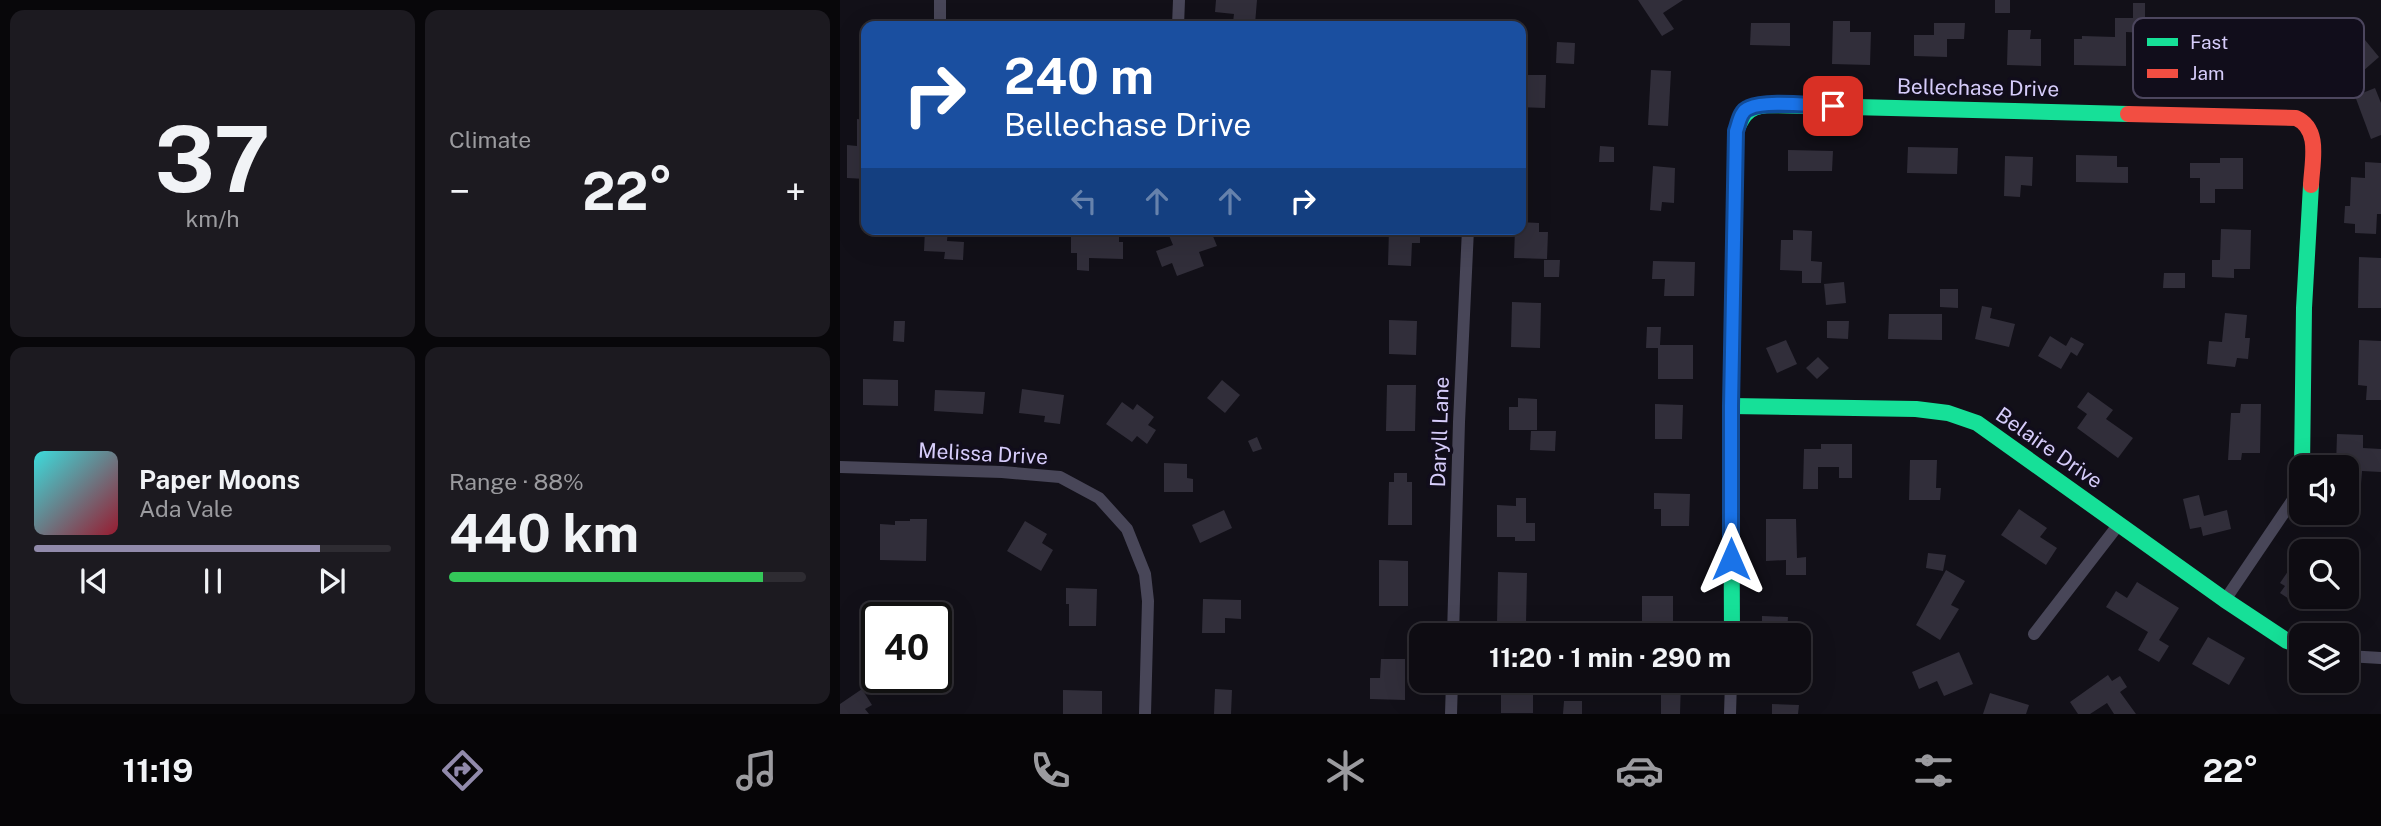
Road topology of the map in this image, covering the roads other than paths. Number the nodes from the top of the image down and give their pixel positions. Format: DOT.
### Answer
graph roads {
  1 [pos="940,0"];
  2 [pos="1179,0"];
  3 [pos="940,21"];
  4 [pos="1178,21"];
  5 [pos="1468,235"];
  6 [pos="1731,406"];
  7 [pos="2302,455"];
  8 [pos="840,467"];
  9 [pos="2289,505"];
  10 [pos="2119,524"];
  11 [pos="2225,600"];
  12 [pos="1453,623"];
  13 [pos="1732,623"];
  14 [pos="2034,634"];
  15 [pos="2289,642"];
  16 [pos="2359,657"];
  17 [pos="2381,658"];
  18 [pos="1452,693"];
  19 [pos="1731,693"];
  20 [pos="1145,714"];
  21 [pos="1451,714"];
  22 [pos="1730,714"];
  1 -- 3 [label="street"];
  2 -- 4 [label="street"];
  5 -- 12 [label="street, Daryll Lane"];
  6 -- 7 [label="street, Bellechase Drive"];
  6 -- 10 [label="street, Belaire Drive"];
  6 -- 13 [label="street, Bellechase Drive"];
  8 -- 20 [label="street, Melissa Drive"];
  9 -- 11 [label="street"];
  10 -- 11 [label="street, Belaire Drive"];
  10 -- 14 [label="street"];
  11 -- 15 [label="street, Belaire Drive"];
  16 -- 17 [label="street"];
  18 -- 21 [label="street"];
  19 -- 22 [label="street"];
}
